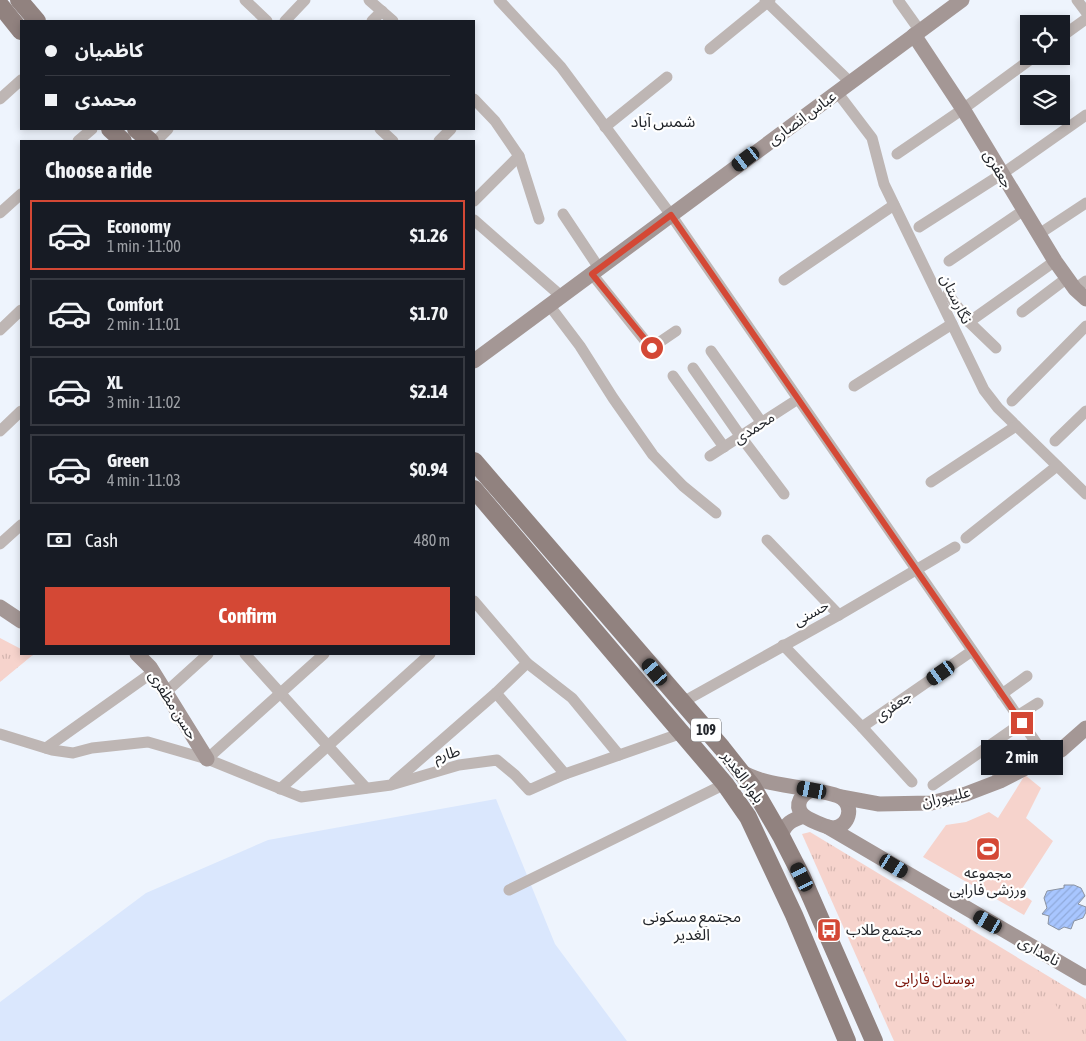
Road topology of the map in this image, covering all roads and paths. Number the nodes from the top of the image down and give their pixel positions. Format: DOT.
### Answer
graph roads {
  1 [pos="19,0"];
  2 [pos="245,0"];
  3 [pos="305,0"];
  4 [pos="369,0"];
  5 [pos="499,0"];
  6 [pos="898,0"];
  7 [pos="962,0"];
  8 [pos="1077,0"];
  9 [pos="767,1"];
  10 [pos="0,5"];
  11 [pos="382,11"];
  12 [pos="1086,12"];
  13 [pos="1086,19"];
  14 [pos="36,20"];
  15 [pos="265,20"];
  16 [pos="286,20"];
  17 [pos="373,20"];
  18 [pos="392,20"];
  19 [pos="20,29"];
  20 [pos="1070,31"];
  21 [pos="917,33"];
  22 [pos="710,49"];
  23 [pos="1022,65"];
  24 [pos="667,77"];
  25 [pos="20,81"];
  26 [pos="850,82"];
  27 [pos="836,92"];
  28 [pos="0,99"];
  29 [pos="475,102"];
  30 [pos="963,109"];
  31 [pos="1086,116"];
  32 [pos="606,127"];
  33 [pos="91,130"];
  34 [pos="111,130"];
  35 [pos="137,130"];
  36 [pos="167,130"];
  37 [pos="381,130"];
  38 [pos="450,130"];
  39 [pos="79,140"];
  40 [pos="122,140"];
  41 [pos="149,140"];
  42 [pos="157,140"];
  43 [pos="392,140"];
  44 [pos="440,140"];
  45 [pos="897,154"];
  46 [pos="520,156"];
  47 [pos="1002,174"];
  48 [pos="20,195"];
  49 [pos="475,199"];
  50 [pos="1086,204"];
  51 [pos="894,205"];
  52 [pos="1024,210"];
  53 [pos="0,213"];
  54 [pos="563,214"];
  55 [pos="671,215"];
  56 [pos="539,219"];
  57 [pos="475,221"];
  58 [pos="920,228"];
  59 [pos="1039,234"];
  60 [pos="949,261"];
  61 [pos="1055,261"];
  62 [pos="595,271"];
  63 [pos="784,280"];
  64 [pos="1079,287"];
  65 [pos="948,294"];
  66 [pos="561,296"];
  67 [pos="549,305"];
  68 [pos="20,311"];
  69 [pos="1022,312"];
  70 [pos="969,322"];
  71 [pos="952,324"];
  72 [pos="1086,326"];
  73 [pos="0,330"];
  74 [pos="676,331"];
  75 [pos="996,348"];
  76 [pos="711,351"];
  77 [pos="475,360"];
  78 [pos="694,368"];
  79 [pos="673,376"];
  80 [pos="854,386"];
  81 [pos="798,399"];
  82 [pos="1012,401"];
  83 [pos="1086,411"];
  84 [pos="20,412"];
  85 [pos="762,423"];
  86 [pos="1016,426"];
  87 [pos="0,431"];
  88 [pos="741,437"];
  89 [pos="1055,441"];
  90 [pos="724,447"];
  91 [pos="710,456"];
  92 [pos="475,463"];
  93 [pos="1057,466"];
  94 [pos="931,482"];
  95 [pos="475,490"];
  96 [pos="784,494"];
  97 [pos="1086,494"];
  98 [pos="716,513"];
  99 [pos="20,526"];
  100 [pos="966,538"];
  101 [pos="767,540"];
  102 [pos="0,544"];
  103 [pos="955,547"];
  104 [pos="916,569"];
  105 [pos="0,606"];
  106 [pos="476,608"];
  107 [pos="839,615"];
  108 [pos="20,620"];
  109 [pos="783,645"];
  110 [pos="972,651"];
  111 [pos="138,655"];
  112 [pos="207,655"];
  113 [pos="246,655"];
  114 [pos="323,655"];
  115 [pos="429,655"];
  116 [pos="526,663"];
  117 [pos="153,672"];
  118 [pos="1027,676"];
  119 [pos="166,692"];
  120 [pos="280,693"];
  121 [pos="496,693"];
  122 [pos="1002,694"];
  123 [pos="681,703"];
  124 [pos="1038,703"];
  125 [pos="1019,719"];
  126 [pos="862,727"];
  127 [pos="1086,728"];
  128 [pos="682,733"];
  129 [pos="0,734"];
  130 [pos="328,746"];
  131 [pos="988,747"];
  132 [pos="46,748"];
  133 [pos="619,755"];
  134 [pos="1046,758"];
  135 [pos="207,759"];
  136 [pos="740,771"];
  137 [pos="565,774"];
  138 [pos="1000,781"];
  139 [pos="912,782"];
  140 [pos="725,784"];
  141 [pos="391,785"];
  142 [pos="933,785"];
  143 [pos="366,788"];
  144 [pos="280,789"];
  145 [pos="812,790"];
  146 [pos="841,797"];
  147 [pos="879,804"];
  148 [pos="849,815"];
  149 [pos="804,816"];
  150 [pos="828,827"];
  151 [pos="781,836"];
  152 [pos="863,847"];
  153 [pos="509,890"];
  154 [pos="1086,978"];
  155 [pos="847,1041"];
  156 [pos="874,1041"];
  1 -- 14 [label="main road"];
  2 -- 15 [label="street"];
  3 -- 16 [label="street"];
  4 -- 11 [label="street"];
  5 -- 32 [label="street"];
  6 -- 21 [label="street"];
  7 -- 21 [label="street, عباس انصاری"];
  8 -- 12 [label="street"];
  9 -- 22 [label="street"];
  9 -- 26 [label="street"];
  10 -- 19 [label="main road"];
  11 -- 17 [label="street"];
  11 -- 18 [label="street"];
  13 -- 20 [label="street"];
  21 -- 26 [label="street, عباس انصاری"];
  21 -- 30 [label="street, جعفری"];
  23 -- 30 [label="street"];
  24 -- 32 [label="street"];
  25 -- 28 [label="street"];
  26 -- 27 [label="street, عباس انصاری"];
  27 -- 51 [label="street, نگارستان"];
  27 -- 55 [label="street, عباس انصاری"];
  29 -- 46 [label="street"];
  30 -- 45 [label="street"];
  30 -- 47 [label="street, جعفری"];
  31 -- 47 [label="street"];
  32 -- 55 [label="street"];
  33 -- 39 [label="street"];
  34 -- 40 [label="main road"];
  35 -- 41 [label="main road"];
  36 -- 42 [label="street"];
  37 -- 43 [label="street"];
  38 -- 44 [label="street"];
  46 -- 49 [label="street"];
  46 -- 56 [label="street"];
  47 -- 52 [label="street, جعفری"];
  47 -- 58 [label="street"];
  48 -- 53 [label="street"];
  50 -- 59 [label="street"];
  51 -- 63 [label="street"];
  51 -- 71 [label="street, نگارستان"];
  52 -- 59 [label="street, جعفری"];
  52 -- 60 [label="street"];
  54 -- 62 [label="street"];
  55 -- 62 [label="street, عباس انصاری"];
  55 -- 81 [label="street"];
  57 -- 66 [label="street"];
  59 -- 61 [label="street, جعفری"];
  61 -- 64 [label="street, جعفری"];
  61 -- 70 [label="street"];
  62 -- 66 [label="street, عباس انصاری"];
  62 -- 74 [label="street"];
  64 -- 69 [label="street"];
  65 -- 70 [label="street"];
  66 -- 67 [label="street, عباس انصاری"];
  67 -- 77 [label="street, عباس انصاری"];
  67 -- 98 [label="street"];
  68 -- 73 [label="street"];
  70 -- 75 [label="street"];
  71 -- 80 [label="street"];
  71 -- 86 [label="street, نگارستان"];
  72 -- 82 [label="street"];
  76 -- 85 [label="street"];
  78 -- 88 [label="street"];
  79 -- 90 [label="street"];
  81 -- 85 [label="street, محمدی"];
  81 -- 104 [label="street"];
  83 -- 89 [label="street"];
  84 -- 87 [label="street"];
  85 -- 88 [label="street, محمدی"];
  86 -- 93 [label="street, نگارستان"];
  86 -- 94 [label="street"];
  88 -- 90 [label="street, محمدی"];
  88 -- 96 [label="street"];
  90 -- 91 [label="street, محمدی"];
  92 -- 123 [label="main road, بلوار الغدیر / 109"];
  93 -- 97 [label="street, نگارستان"];
  93 -- 100 [label="street"];
  95 -- 128 [label="main road, بلوار الغدیر / 109"];
  99 -- 102 [label="street"];
  101 -- 107 [label="street"];
  103 -- 104 [label="street, حسنی"];
  104 -- 107 [label="street, حسنی"];
  104 -- 110 [label="street"];
  105 -- 108 [label="street"];
  106 -- 116 [label="street"];
  107 -- 109 [label="street, حسنی"];
  109 -- 123 [label="street, حسنی"];
  109 -- 126 [label="street"];
  110 -- 122 [label="street"];
  110 -- 126 [label="street, جعفری"];
  111 -- 117 [label="street, حسن مظفری"];
  112 -- 119 [label="street"];
  113 -- 120 [label="street"];
  114 -- 120 [label="street"];
  115 -- 130 [label="street"];
  116 -- 121 [label="street"];
  116 -- 133 [label="street"];
  117 -- 119 [label="street, حسن مظفری"];
  117 -- 132 [label="street"];
  118 -- 122 [label="street"];
  119 -- 135 [label="street, حسن مظفری"];
  120 -- 130 [label="street"];
  120 -- 135 [label="street"];
  121 -- 137 [label="street"];
  121 -- 141 [label="street"];
  122 -- 125 [label="street"];
  123 -- 136 [label="main road, بلوار الغدیر / 109"];
  124 -- 125 [label="street"];
  125 -- 131 [label="street"];
  125 -- 134 [label="street"];
  126 -- 139 [label="street"];
  127 -- 134 [label="street, علیپوران"];
  128 -- 133 [label="street, طارم"];
  128 -- 140 [label="main road, بلوار الغدیر / 109"];
  129 -- 132 [label="street, طارم"];
  130 -- 143 [label="street"];
  130 -- 144 [label="street"];
  131 -- 138 [label="street"];
  131 -- 142 [label="street"];
  132 -- 135 [label="street, طارم"];
  133 -- 137 [label="street, طارم"];
  134 -- 138 [label="street, علیپوران"];
  135 -- 144 [label="street, طارم"];
  136 -- 145 [label="street"];
  136 -- 151 [label="main road, بلوار الغدیر / 109"];
  137 -- 141 [label="street, طارم"];
  138 -- 147 [label="street, علیپوران"];
  140 -- 153 [label="street"];
  140 -- 155 [label="main road, بلوار الغدیر / 109"];
  141 -- 143 [label="street, طارم"];
  143 -- 144 [label="street, طارم"];
  145 -- 146 [label="street"];
  145 -- 149 [label="street"];
  146 -- 147 [label="street"];
  146 -- 148 [label="street"];
  147 -- 148 [label="street"];
  148 -- 150 [label="street"];
  148 -- 152 [label="street"];
  149 -- 150 [label="street"];
  149 -- 151 [label="street"];
  150 -- 152 [label="street, نامداری"];
  151 -- 156 [label="main road, بلوار الغدیر / 109"];
  152 -- 154 [label="street, نامداری"];
}
